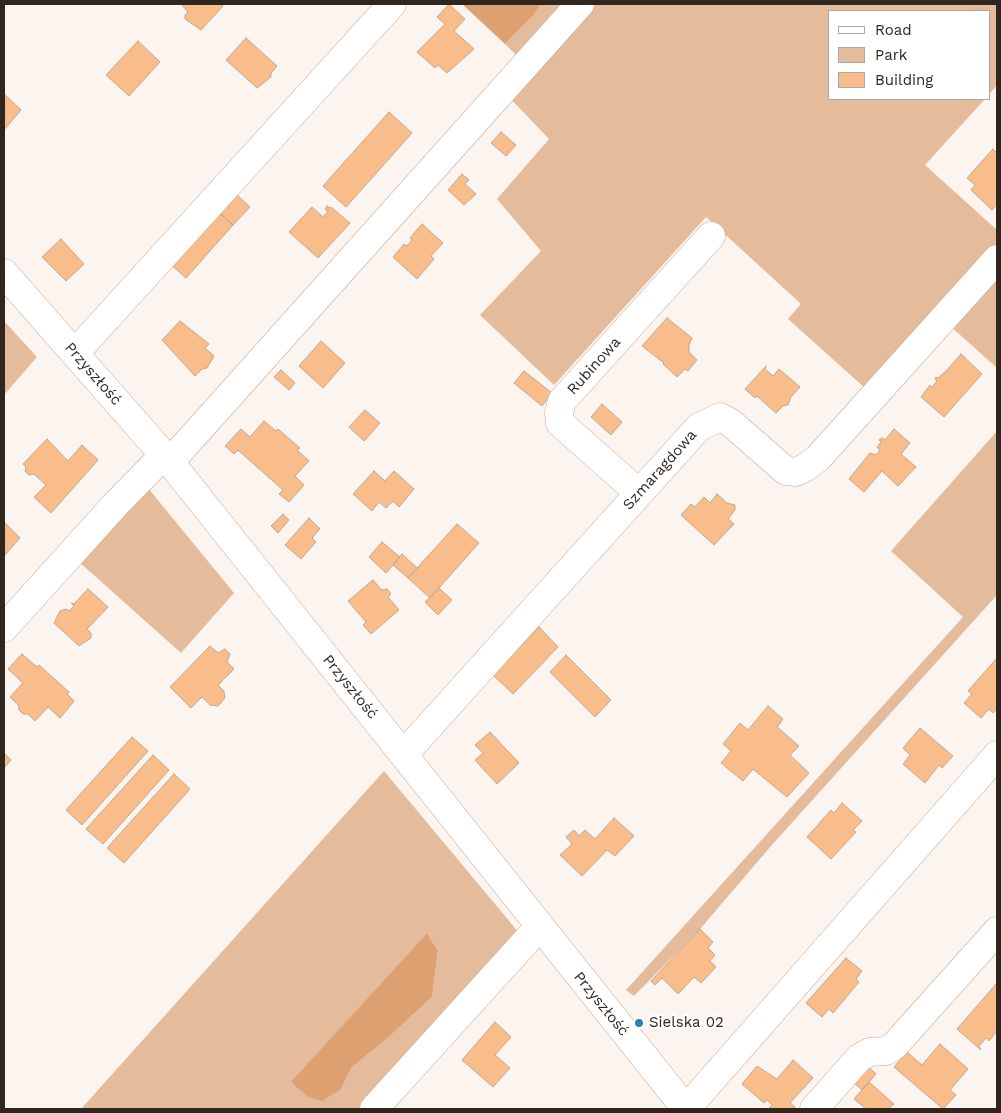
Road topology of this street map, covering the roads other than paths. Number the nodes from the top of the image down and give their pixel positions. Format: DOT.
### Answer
graph roads {
  1 [pos="392,4"];
  2 [pos="580,4"];
  3 [pos="711,236"];
  4 [pos="997,259"];
  5 [pos="4,273"];
  6 [pos="75,354"];
  7 [pos="167,459"];
  8 [pos="640,493"];
  9 [pos="4,628"];
  10 [pos="404,754"];
  11 [pos="997,755"];
  12 [pos="539,926"];
  13 [pos="997,931"];
  14 [pos="374,1109"];
  15 [pos="686,1109"];
  16 [pos="814,1109"];
  1 -- 6 [label="street"];
  2 -- 7 [label="street"];
  3 -- 8 [label="street, Rubinowa"];
  4 -- 8 [label="street, Szmaragdowa"];
  5 -- 6 [label="street, Przyszłość"];
  6 -- 7 [label="street, Przyszłość"];
  7 -- 9 [label="street"];
  7 -- 10 [label="street, Przyszłość"];
  8 -- 10 [label="street, Szmaragdowa"];
  10 -- 12 [label="street, Przyszłość"];
  11 -- 15 [label="street"];
  12 -- 14 [label="street"];
  12 -- 15 [label="street, Przyszłość"];
  13 -- 16 [label="street"];
}
